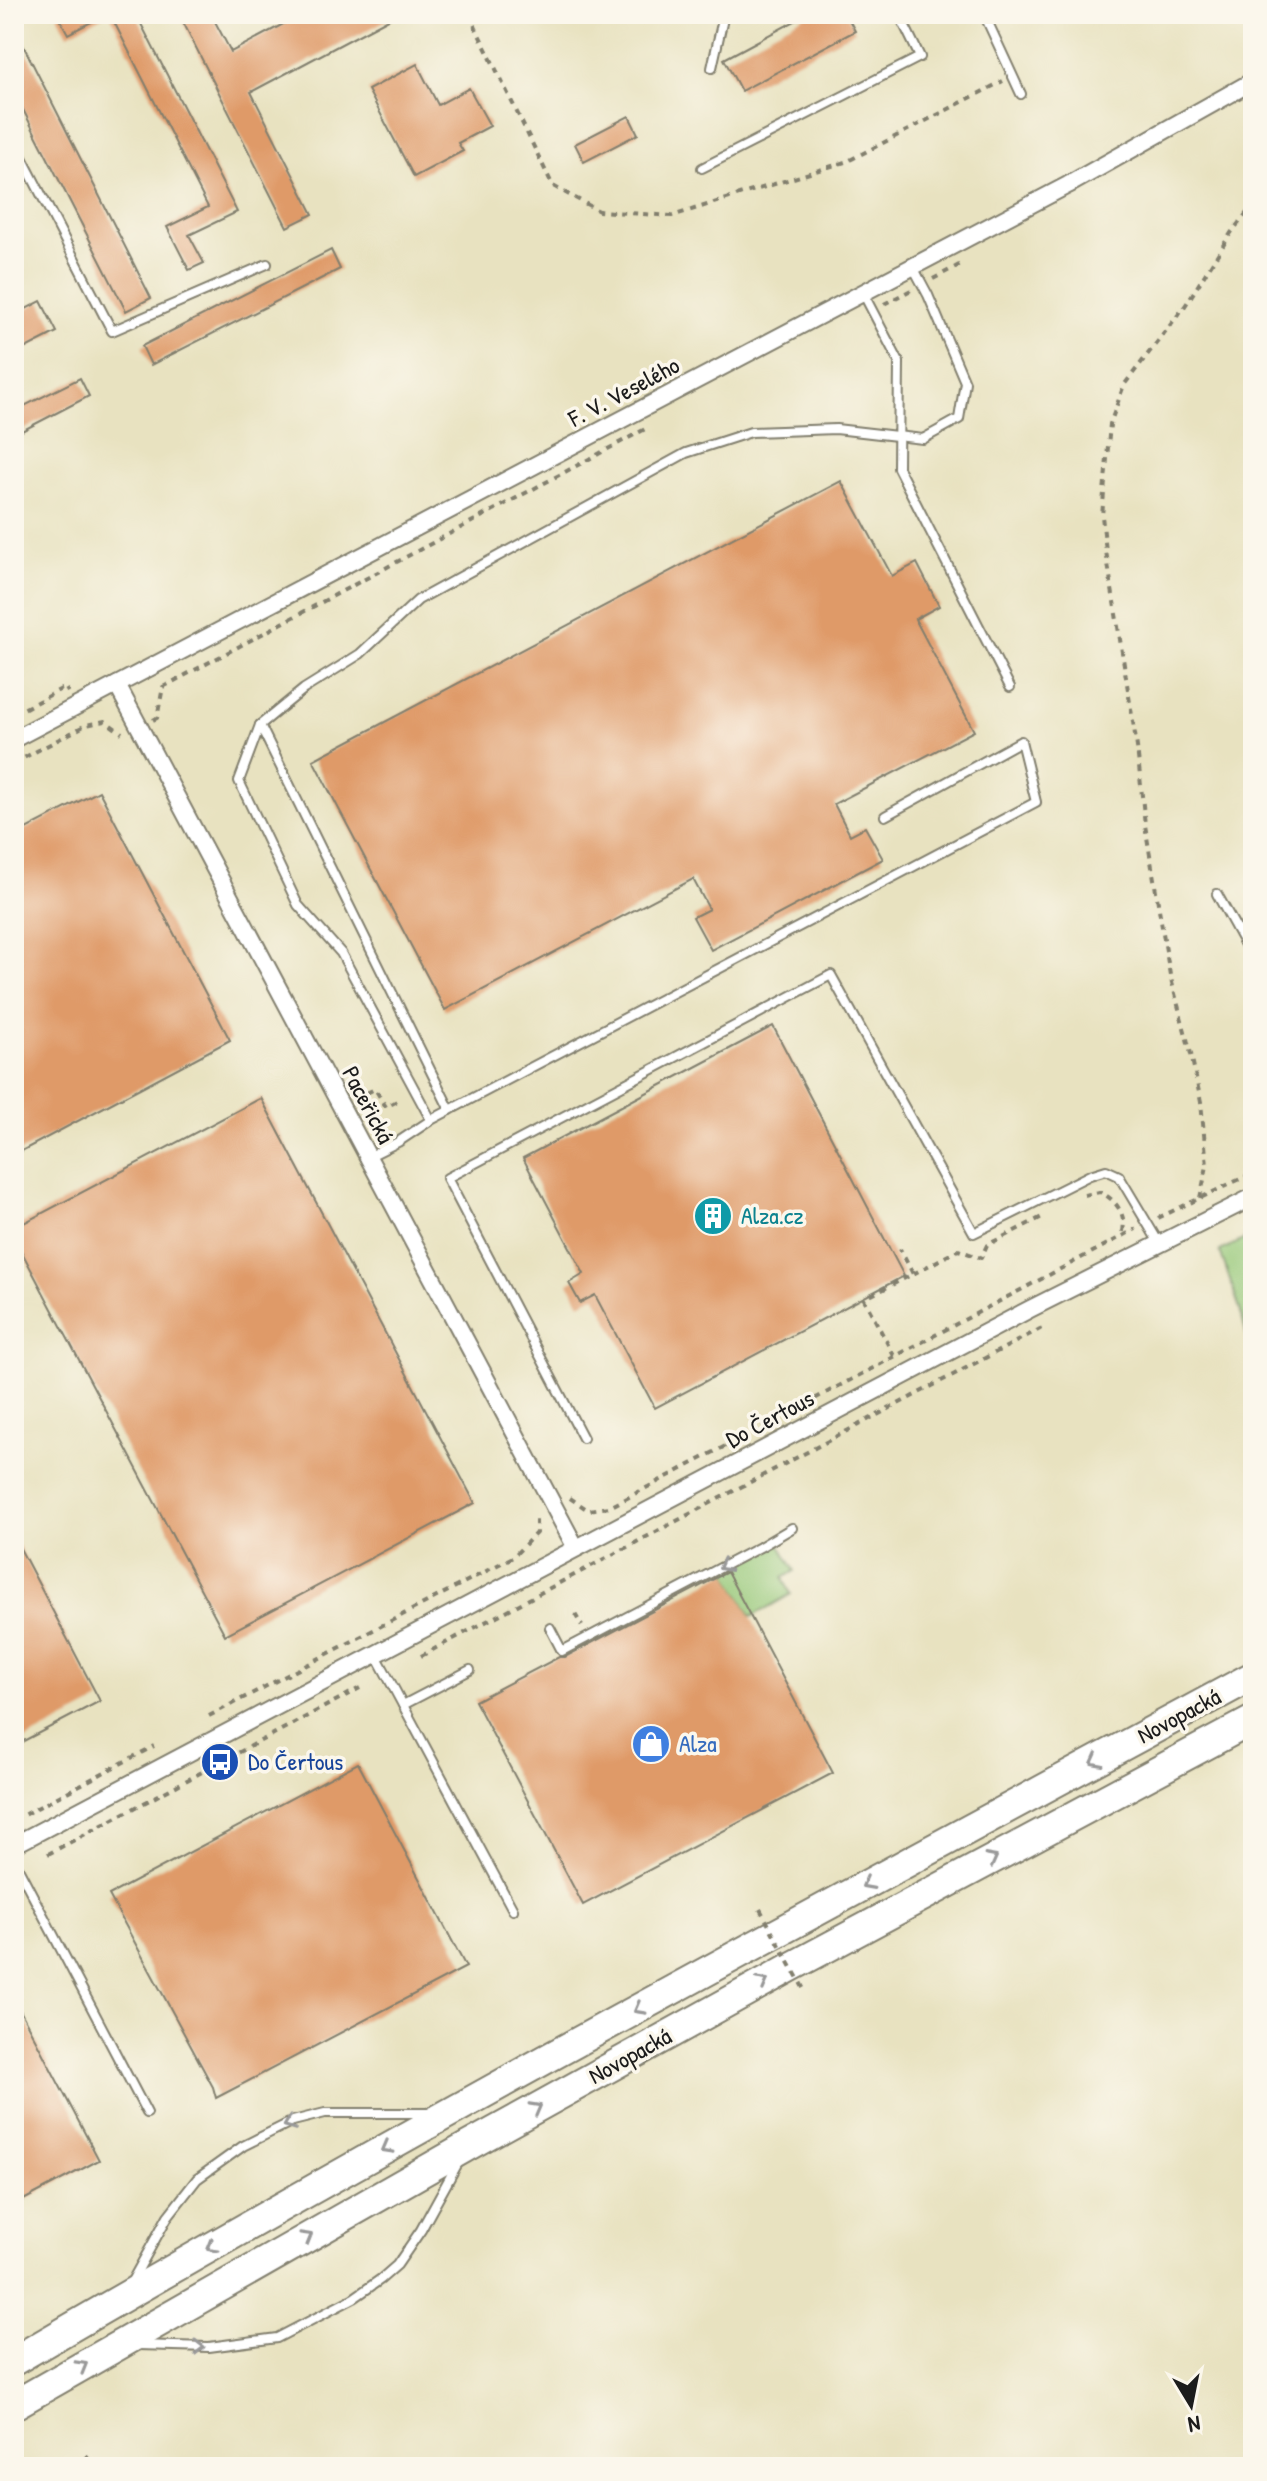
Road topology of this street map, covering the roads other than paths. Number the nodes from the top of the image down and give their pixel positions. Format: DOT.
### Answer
graph roads {
  1 [pos="724,14"];
  2 [pos="899,14"];
  3 [pos="984,14"];
  4 [pos="712,68"];
  5 [pos="1253,81"];
  6 [pos="1021,94"];
  7 [pos="14,142"];
  8 [pos="702,168"];
  9 [pos="267,264"];
  10 [pos="913,267"];
  11 [pos="863,293"];
  12 [pos="899,436"];
  13 [pos="117,685"];
  14 [pos="1010,687"];
  15 [pos="260,725"];
  16 [pos="14,739"];
  17 [pos="885,816"];
  18 [pos="1217,894"];
  19 [pos="1253,959"];
  20 [pos="450,1110"];
  21 [pos="431,1120"];
  22 [pos="368,1157"];
  23 [pos="1253,1197"];
  24 [pos="1159,1243"];
  25 [pos="583,1438"];
  26 [pos="792,1528"];
  27 [pos="576,1548"];
  28 [pos="550,1628"];
  29 [pos="376,1654"];
  30 [pos="470,1670"];
  31 [pos="1253,1676"];
  32 [pos="403,1705"];
  33 [pos="1253,1720"];
  34 [pos="14,1845"];
  35 [pos="14,1860"];
  36 [pos="513,1910"];
  37 [pos="147,2113"];
  38 [pos="449,2113"];
  39 [pos="468,2146"];
  40 [pos="123,2297"];
  41 [pos="121,2344"];
  42 [pos="14,2361"];
  43 [pos="14,2405"];
  1 -- 4 [label="lane"];
  2 -- 8 [label="lane"];
  3 -- 6 [label="lane"];
  5 -- 10 [label="street, F. V. Veselého"];
  7 -- 9 [label="lane"];
  10 -- 11 [label="street, F. V. Veselého"];
  10 -- 12 [label="lane"];
  11 -- 12 [label="lane"];
  11 -- 13 [label="street, F. V. Veselého"];
  12 -- 14 [label="lane"];
  12 -- 15 [label="lane"];
  13 -- 16 [label="street, F. V. Veselého"];
  13 -- 22 [label="street, Paceřická"];
  15 -- 20 [label="lane"];
  15 -- 21 [label="lane"];
  17 -- 20 [label="lane"];
  18 -- 19 [label="lane"];
  20 -- 21 [label="lane"];
  21 -- 22 [label="lane"];
  22 -- 27 [label="street, Paceřická"];
  23 -- 24 [label="street, Do Čertous"];
  24 -- 25 [label="lane"];
  24 -- 27 [label="street, Do Čertous"];
  26 -- 28 [label="lane, one-way"];
  27 -- 29 [label="street, Do Čertous"];
  29 -- 32 [label="lane"];
  29 -- 34 [label="street, Do Čertous"];
  30 -- 32 [label="lane"];
  31 -- 38 [label="highway, Novopacká, one-way"];
  32 -- 36 [label="lane"];
  39 -- 33 [label="highway, Novopacká, one-way"];
  35 -- 37 [label="lane"];
  38 -- 40 [label="highway, Novopacká, one-way"];
  38 -- 40 [label="lane, one-way"];
  41 -- 39 [label="highway, Novopacká, one-way"];
  41 -- 39 [label="lane, one-way"];
  40 -- 42 [label="highway, Novopacká"];
  43 -- 41 [label="highway, Novopacká, one-way"];
}
